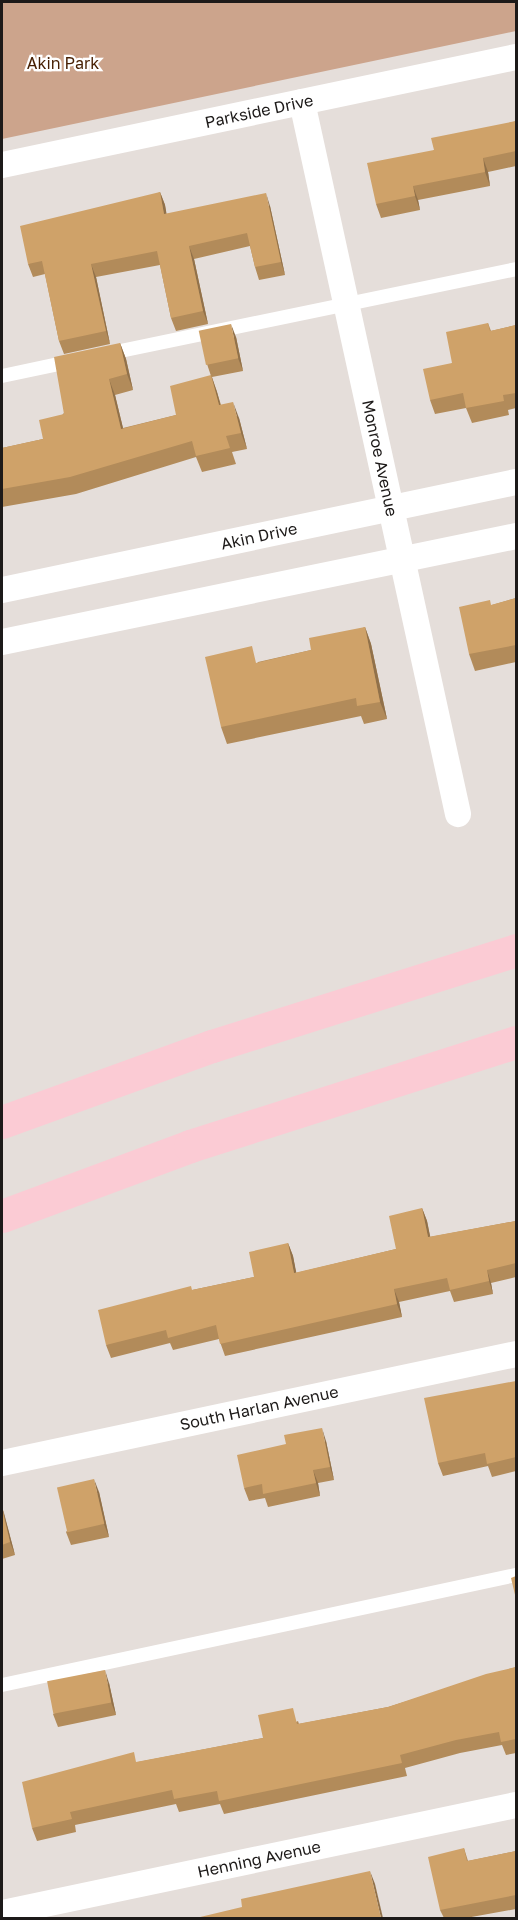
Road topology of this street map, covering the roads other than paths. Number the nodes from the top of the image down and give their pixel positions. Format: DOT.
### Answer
graph roads {
  1 [pos="516,57"];
  2 [pos="302,102"];
  3 [pos="2,165"];
  4 [pos="516,269"];
  5 [pos="346,304"];
  6 [pos="2,376"];
  7 [pos="516,482"];
  8 [pos="391,508"];
  9 [pos="516,536"];
  10 [pos="402,560"];
  11 [pos="2,590"];
  12 [pos="2,642"];
  13 [pos="458,814"];
  14 [pos="516,950"];
  15 [pos="516,1042"];
  16 [pos="2,1122"];
  17 [pos="2,1216"];
  18 [pos="516,1354"];
  19 [pos="2,1462"];
  20 [pos="516,1575"];
  21 [pos="2,1685"];
  22 [pos="516,1805"];
  23 [pos="3,1911"];
  1 -- 2 [label="street, Parkside Drive"];
  2 -- 3 [label="street, Parkside Drive"];
  2 -- 5 [label="street, Monroe Avenue"];
  4 -- 5 [label="lane"];
  5 -- 6 [label="lane"];
  5 -- 8 [label="street, Monroe Avenue"];
  7 -- 8 [label="street, Akin Drive"];
  8 -- 10 [label="street, Monroe Avenue"];
  8 -- 11 [label="street, Akin Drive"];
  9 -- 10 [label="street"];
  10 -- 12 [label="street"];
  10 -- 13 [label="street, Monroe Avenue"];
  14 -- 16 [label="highway"];
  15 -- 17 [label="highway"];
  18 -- 19 [label="street, South Harlan Avenue"];
  20 -- 21 [label="lane"];
  22 -- 23 [label="street, Henning Avenue"];
}
